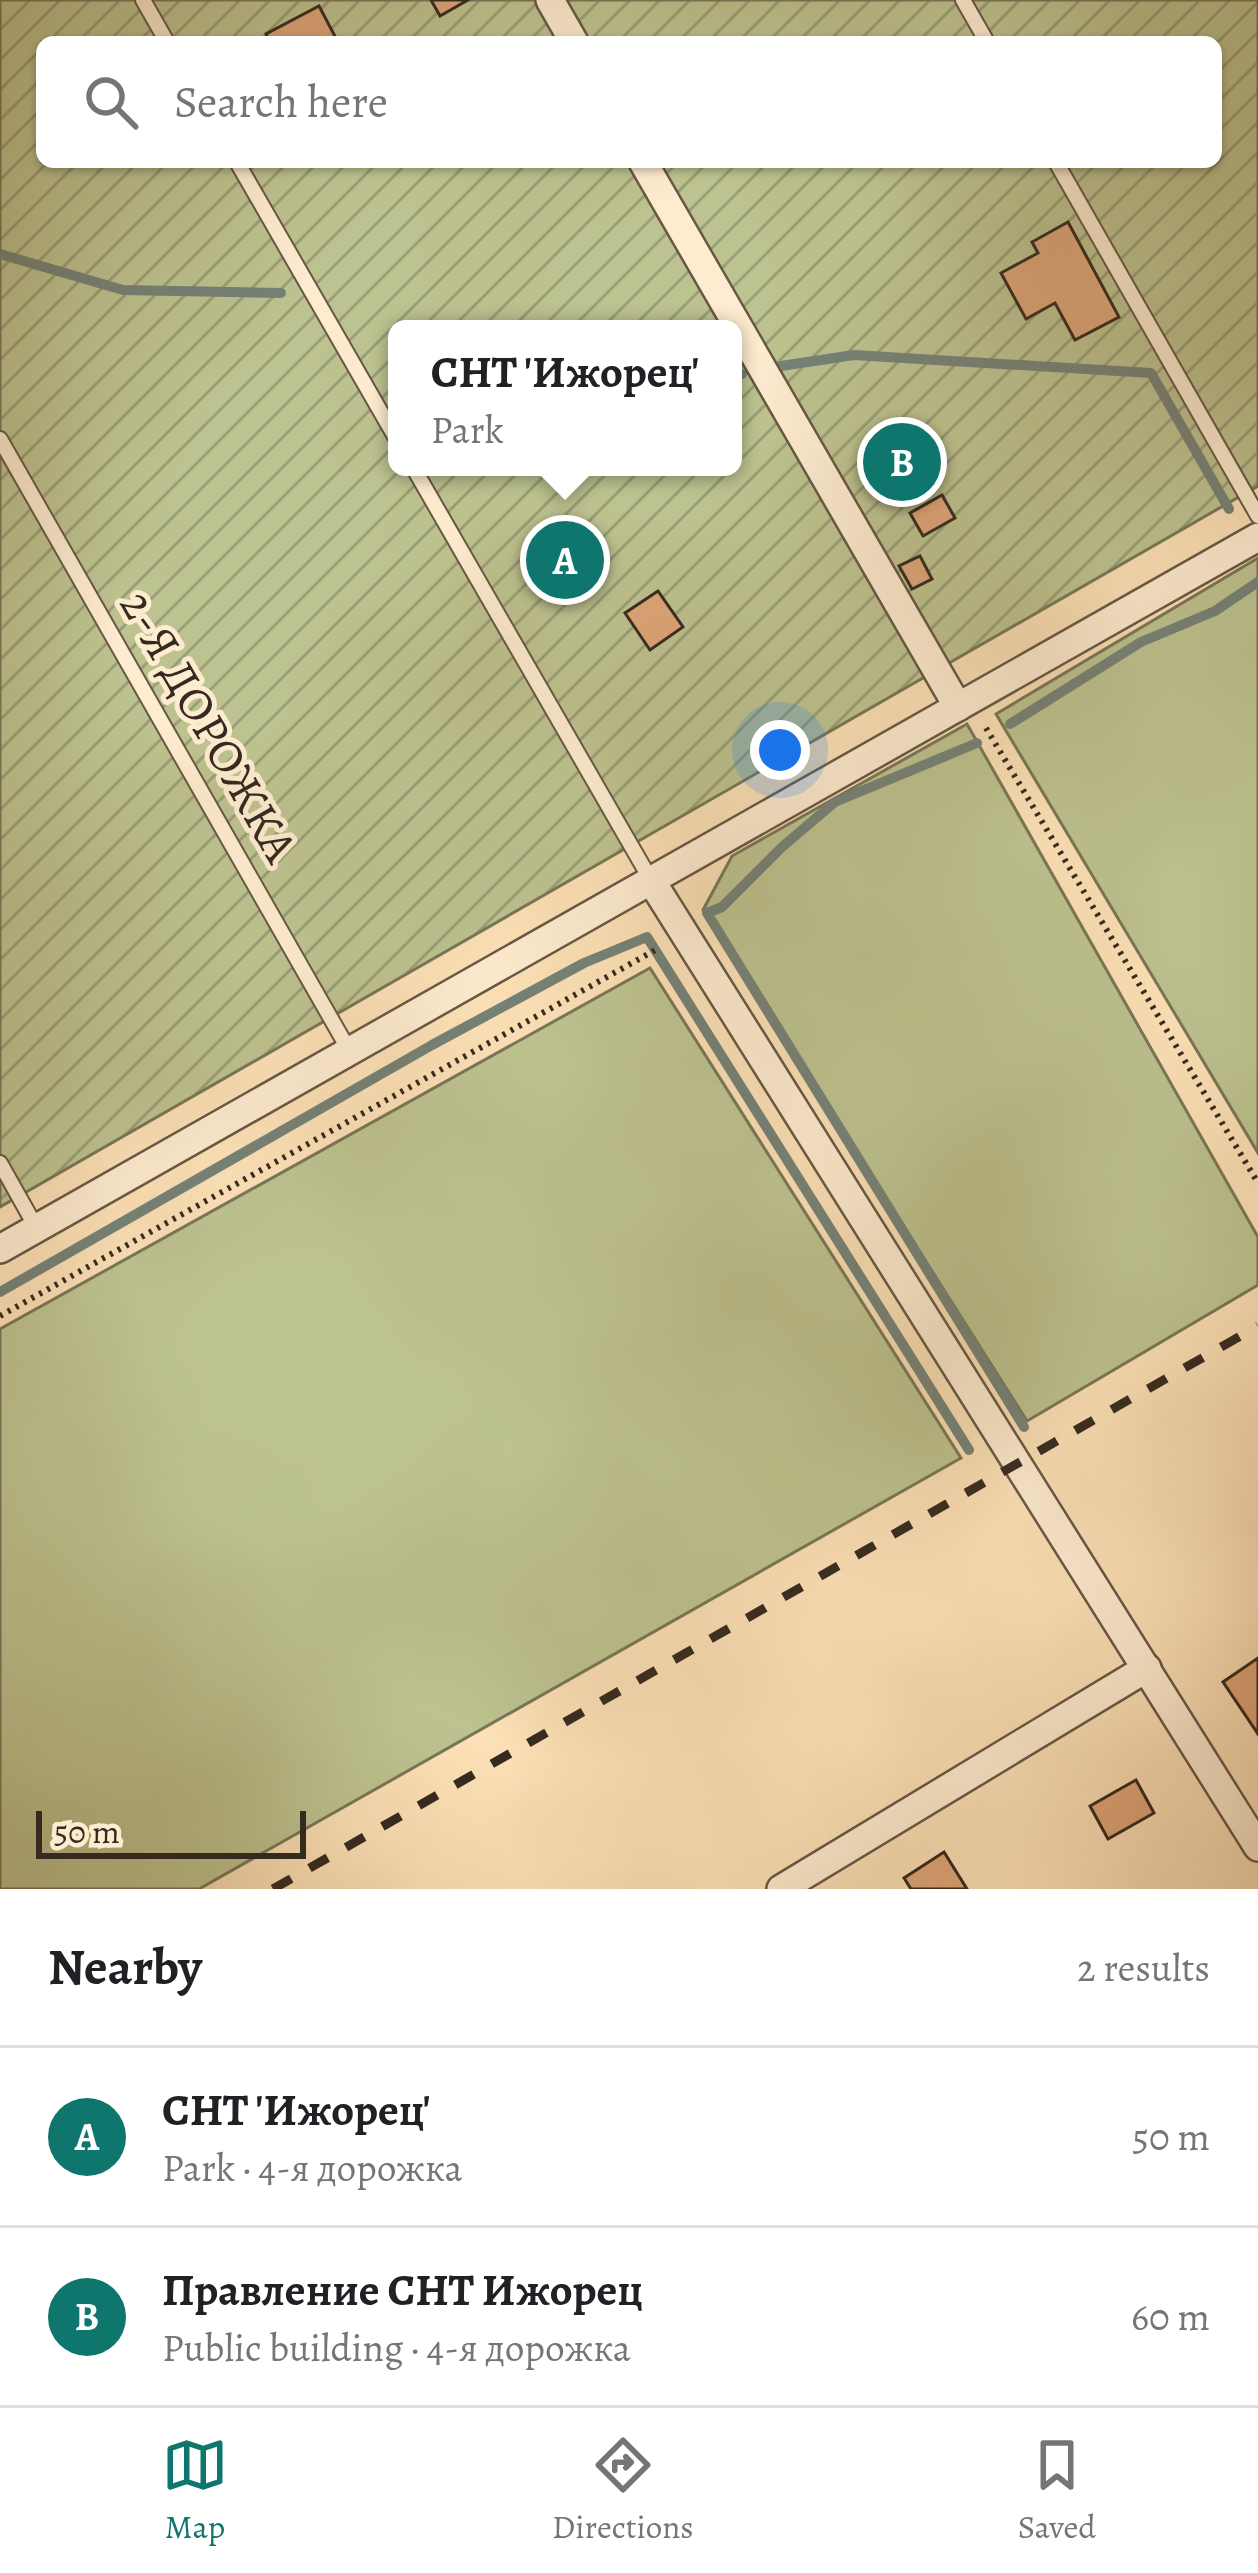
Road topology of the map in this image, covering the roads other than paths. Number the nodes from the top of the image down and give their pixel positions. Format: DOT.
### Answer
graph roads {
  1 [pos="143,0"];
  2 [pos="550,0"];
  3 [pos="963,0"];
  4 [pos="164,36"];
  5 [pos="571,36"];
  6 [pos="984,36"];
  7 [pos="239,168"];
  8 [pos="647,168"];
  9 [pos="1059,168"];
  10 [pos="735,320"];
  11 [pos="742,332"];
  12 [pos="388,424"];
  13 [pos="0,439"];
  14 [pos="418,476"];
  15 [pos="1258,516"];
  16 [pos="1258,536"];
  17 [pos="958,707"];
  18 [pos="652,881"];
  19 [pos="350,1052"];
  20 [pos="0,1163"];
  21 [pos="37,1228"];
  22 [pos="0,1249"];
  23 [pos="1147,1668"];
  24 [pos="1258,1847"];
  25 [pos="781,1889"];
  1 -- 4 [label="lane"];
  2 -- 5 [label="street"];
  3 -- 6 [label="lane"];
  7 -- 12 [label="lane"];
  8 -- 10 [label="street"];
  9 -- 15 [label="lane"];
  11 -- 17 [label="street"];
  13 -- 19 [label="lane, 2-Я ДОРОЖКА"];
  14 -- 18 [label="lane"];
  16 -- 17 [label="street"];
  17 -- 18 [label="street"];
  18 -- 19 [label="street"];
  18 -- 23 [label="street"];
  19 -- 21 [label="street"];
  20 -- 21 [label="lane"];
  21 -- 22 [label="street"];
  23 -- 24 [label="street"];
  23 -- 25 [label="street"];
}
